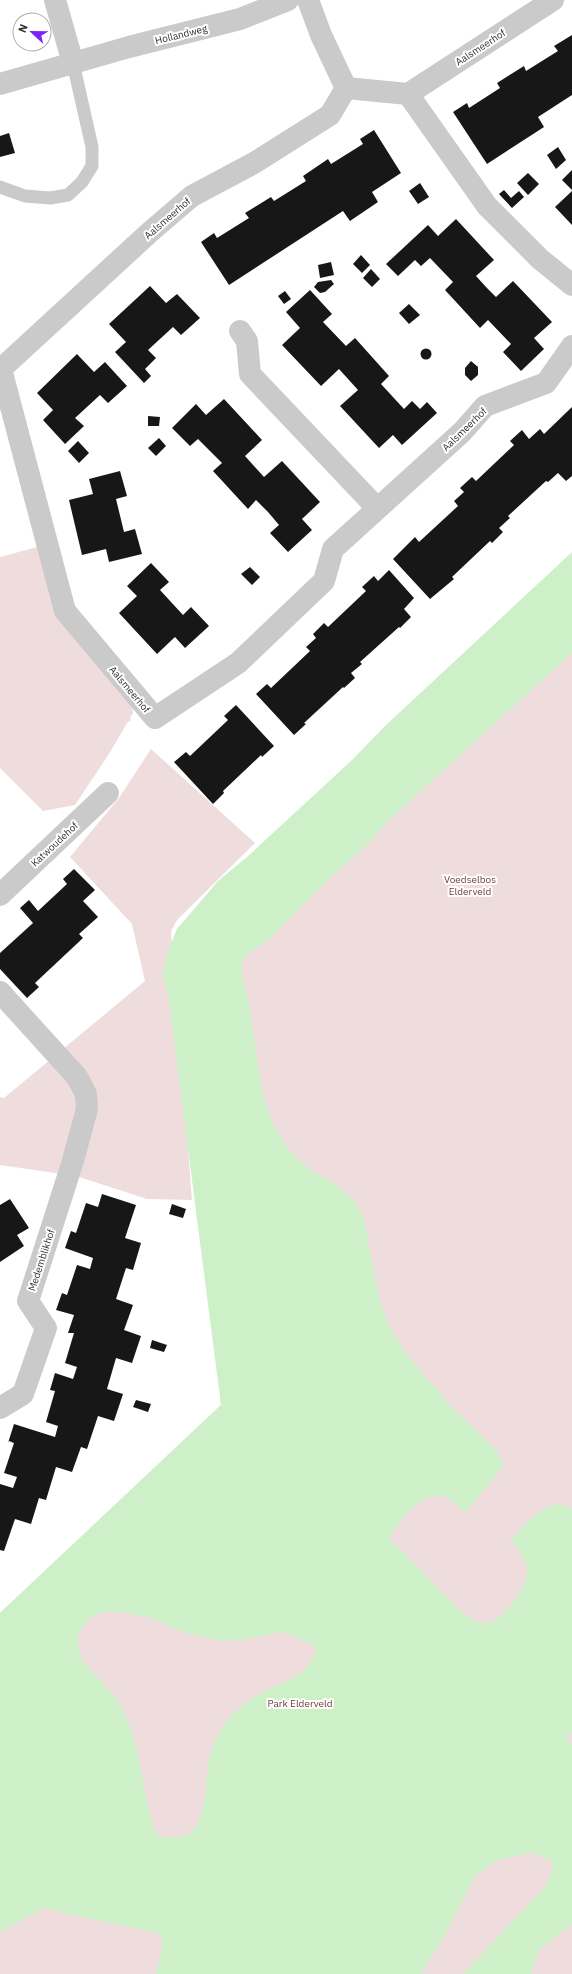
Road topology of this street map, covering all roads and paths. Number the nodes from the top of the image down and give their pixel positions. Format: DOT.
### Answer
graph roads {
  1 [pos="55,0"];
  2 [pos="288,0"];
  3 [pos="308,0"];
  4 [pos="552,0"];
  5 [pos="73,63"];
  6 [pos="0,84"];
  7 [pos="346,88"];
  8 [pos="408,94"];
  9 [pos="0,187"];
  10 [pos="572,285"];
  11 [pos="240,331"];
  12 [pos="572,346"];
  13 [pos="1,367"];
  14 [pos="377,508"];
  15 [pos="108,793"];
  16 [pos="0,894"];
  17 [pos="0,992"];
  18 [pos="0,1408"];
  1 -- 5 [label="street"];
  2 -- 5 [label="street, Hollandweg"];
  3 -- 7 [label="street"];
  4 -- 8 [label="street, Aalsmeerhof"];
  5 -- 6 [label="street, Hollandweg"];
  5 -- 9 [label="lane"];
  7 -- 8 [label="street"];
  7 -- 13 [label="street, Aalsmeerhof"];
  8 -- 10 [label="street"];
  11 -- 14 [label="street"];
  12 -- 14 [label="street, Aalsmeerhof"];
  13 -- 14 [label="street, Aalsmeerhof"];
  15 -- 16 [label="street, Katwoudehof"];
  17 -- 18 [label="street, Medemblikhof"];
}
